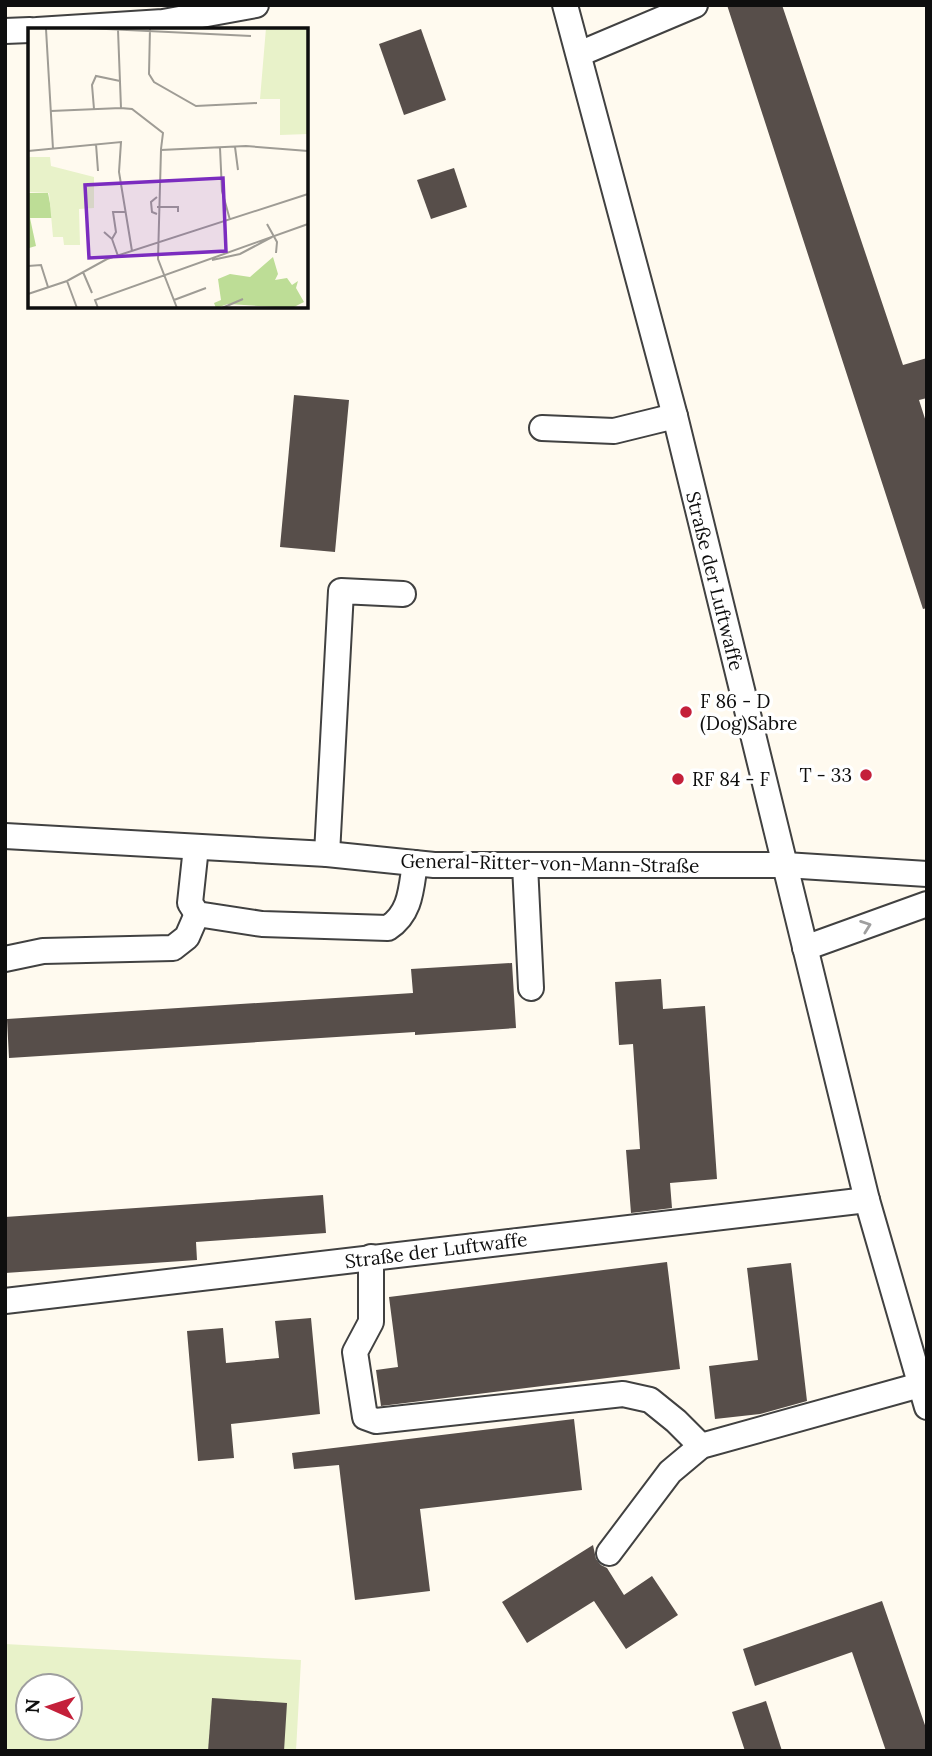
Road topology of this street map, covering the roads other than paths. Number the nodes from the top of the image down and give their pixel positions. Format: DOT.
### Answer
graph roads {
  1 [pos="256,5"];
  2 [pos="565,5"];
  3 [pos="695,5"];
  4 [pos="68,28"];
  5 [pos="28,30"];
  6 [pos="5,31"];
  7 [pos="579,54"];
  8 [pos="675,416"];
  9 [pos="542,428"];
  10 [pos="403,594"];
  11 [pos="5,836"];
  12 [pos="196,847"];
  13 [pos="327,854"];
  14 [pos="415,863"];
  15 [pos="525,865"];
  16 [pos="785,865"];
  17 [pos="927,874"];
  18 [pos="927,904"];
  19 [pos="197,914"];
  20 [pos="805,948"];
  21 [pos="5,959"];
  22 [pos="531,988"];
  23 [pos="867,1200"];
  24 [pos="371,1257"];
  25 [pos="5,1301"];
  26 [pos="924,1396"];
  27 [pos="701,1446"];
  28 [pos="609,1553"];
  1 -- 4 [label="street"];
  2 -- 7 [label="street, Straße der Luftwaffe"];
  3 -- 7 [label="street"];
  5 -- 6 [label="street"];
  7 -- 8 [label="street, Straße der Luftwaffe"];
  8 -- 9 [label="street"];
  8 -- 16 [label="street, Straße der Luftwaffe"];
  10 -- 13 [label="street"];
  11 -- 12 [label="street, General-Ritter-von-Mann-Straße"];
  12 -- 13 [label="street, General-Ritter-von-Mann-Straße"];
  12 -- 19 [label="street"];
  13 -- 14 [label="street, General-Ritter-von-Mann-Straße"];
  14 -- 15 [label="street, General-Ritter-von-Mann-Straße"];
  14 -- 19 [label="street"];
  15 -- 16 [label="street, General-Ritter-von-Mann-Straße"];
  15 -- 22 [label="street"];
  16 -- 17 [label="street, General-Ritter-von-Mann-Straße"];
  16 -- 20 [label="street, Straße der Luftwaffe"];
  20 -- 18 [label="street, one-way"];
  19 -- 21 [label="street"];
  20 -- 23 [label="street, Straße der Luftwaffe"];
  23 -- 24 [label="street, Straße der Luftwaffe"];
  23 -- 26 [label="street, Straße der Luftwaffe"];
  24 -- 25 [label="street, Straße der Luftwaffe"];
  24 -- 27 [label="street"];
  26 -- 27 [label="street"];
  27 -- 28 [label="street"];
}
